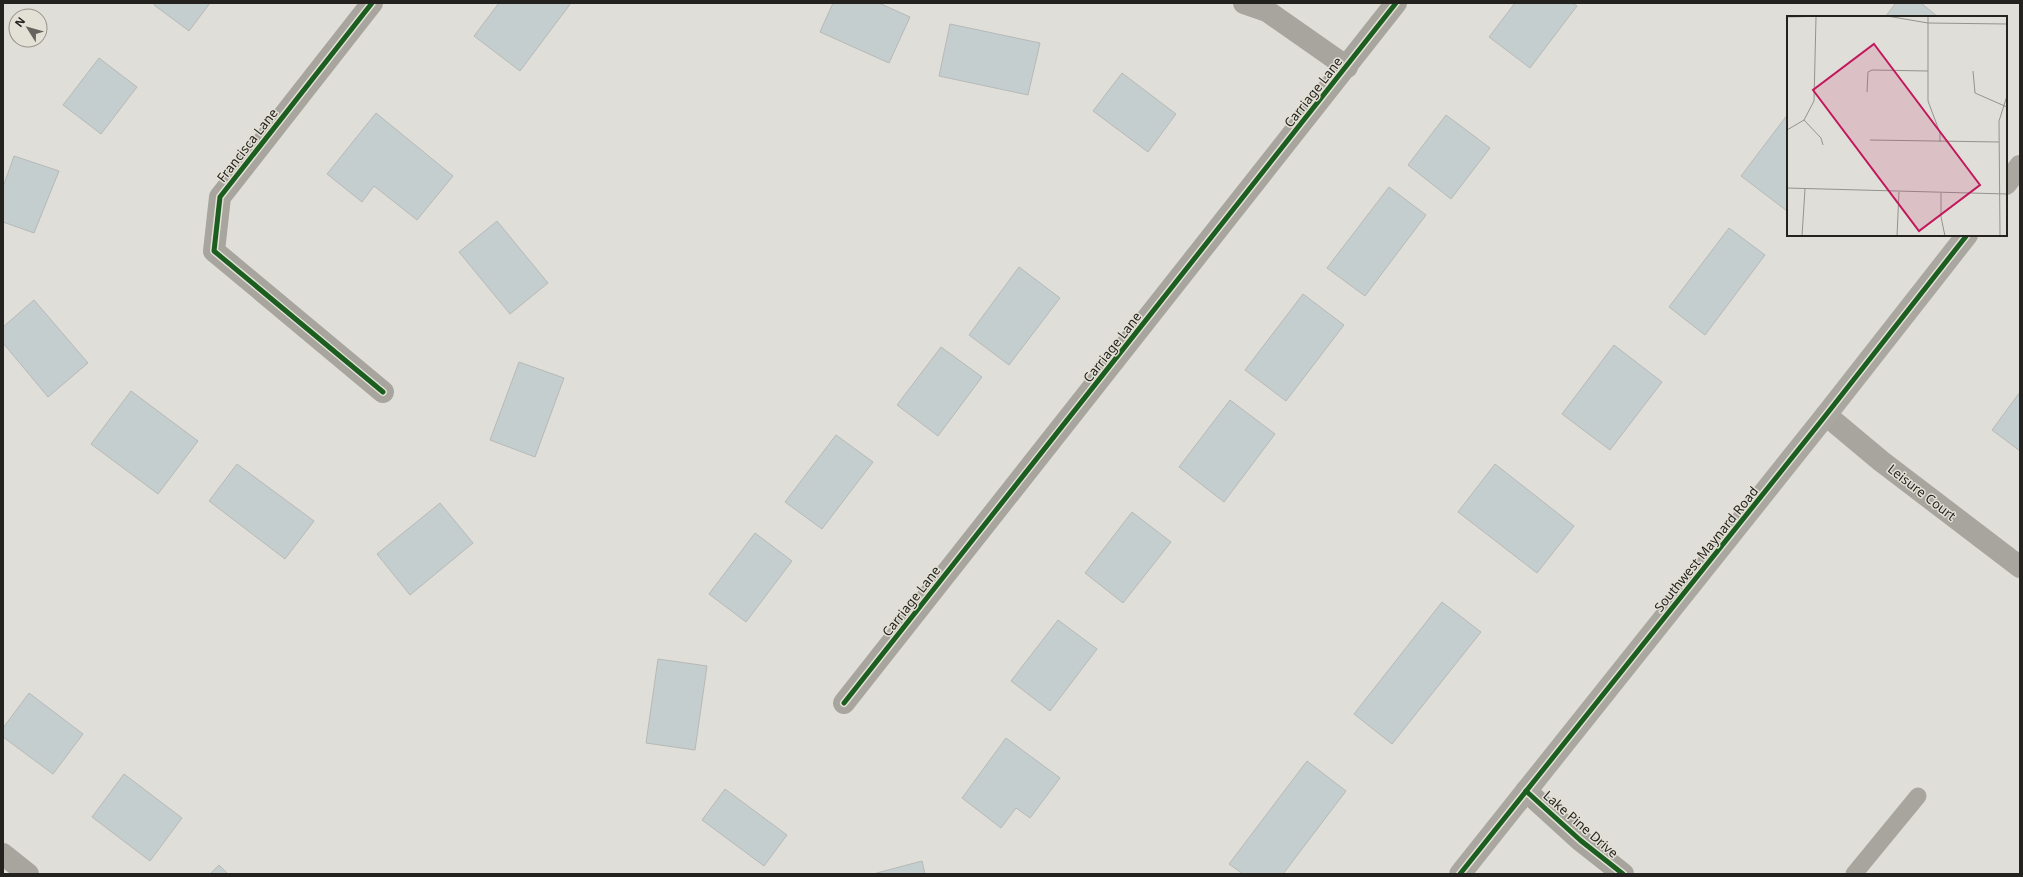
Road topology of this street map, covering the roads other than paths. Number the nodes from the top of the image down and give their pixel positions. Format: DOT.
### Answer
graph roads {
  1 [pos="372,3"];
  2 [pos="1244,3"];
  3 [pos="1396,3"];
  4 [pos="1347,67"];
  5 [pos="2020,166"];
  6 [pos="2007,183"];
  7 [pos="1966,236"];
  8 [pos="383,392"];
  9 [pos="1826,415"];
  10 [pos="2020,567"];
  11 [pos="844,703"];
  12 [pos="1526,791"];
  13 [pos="1918,796"];
  14 [pos="3,854"];
  15 [pos="28,874"];
  16 [pos="1460,874"];
  17 [pos="1623,874"];
  18 [pos="1854,874"];
  1 -- 8 [label="street, Francisca Lane"];
  2 -- 4 [label="street"];
  3 -- 4 [label="street, Carriage Lane"];
  4 -- 11 [label="street, Carriage Lane"];
  5 -- 6 [label="main road"];
  7 -- 9 [label="main road, Southwest Maynard Road"];
  9 -- 10 [label="street, Leisure Court"];
  9 -- 12 [label="main road, Southwest Maynard Road"];
  12 -- 16 [label="main road, Southwest Maynard Road"];
  12 -- 17 [label="street, Lake Pine Drive"];
  13 -- 18 [label="lane"];
  14 -- 15 [label="street"];
}
